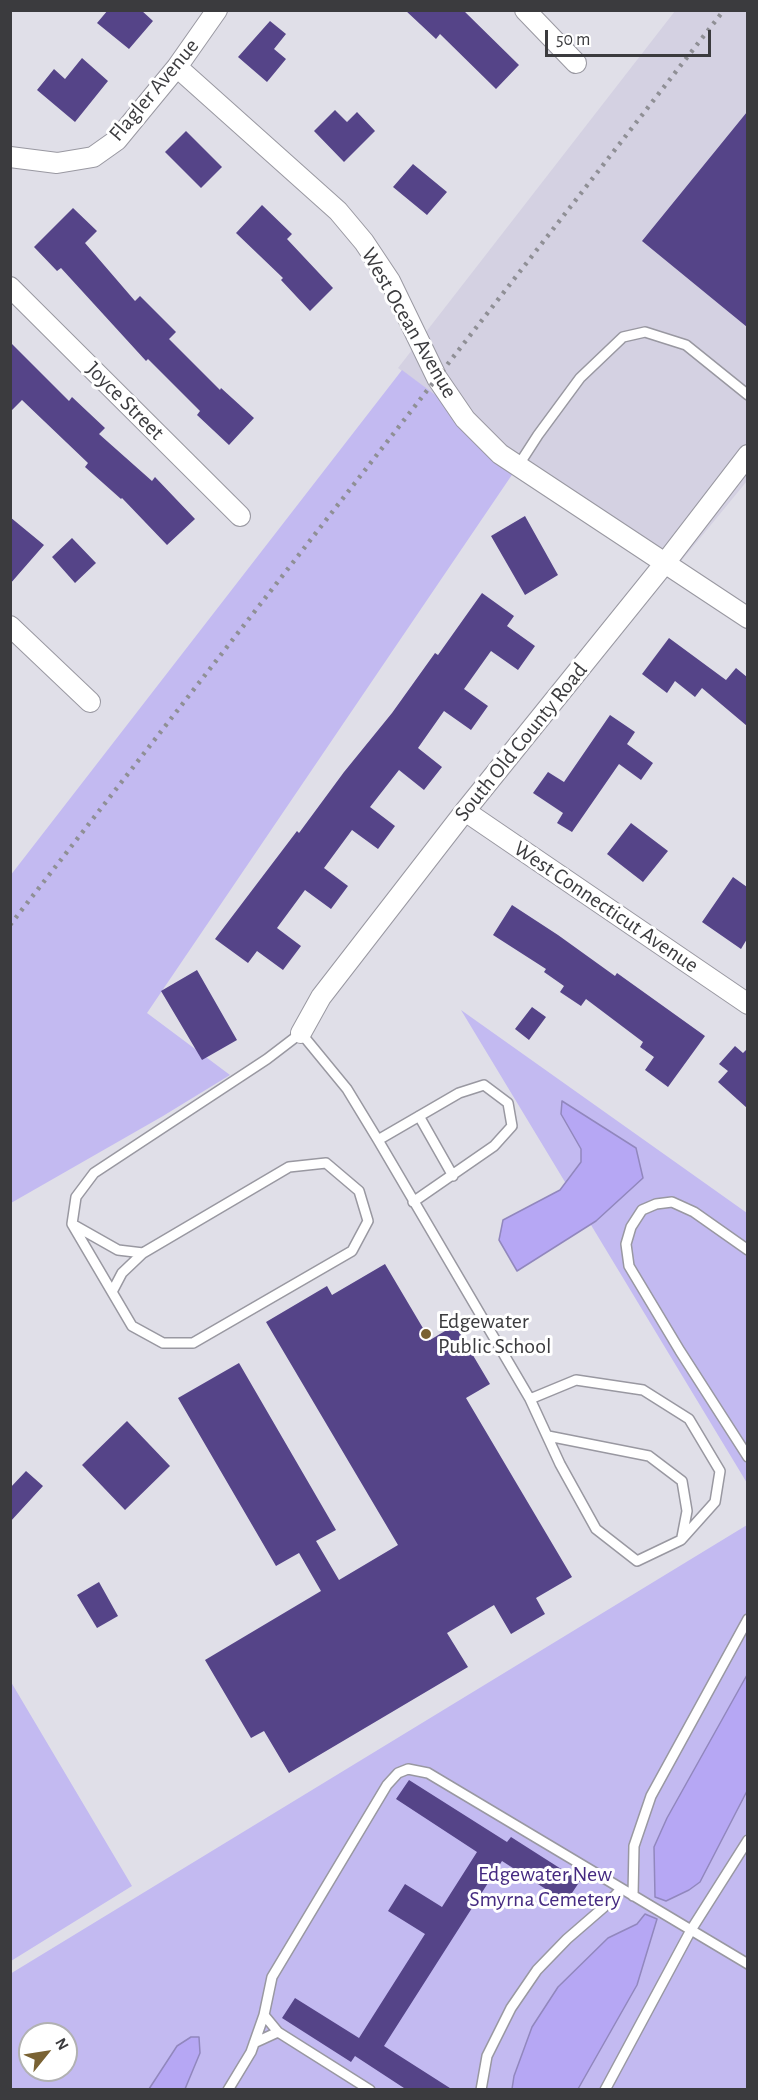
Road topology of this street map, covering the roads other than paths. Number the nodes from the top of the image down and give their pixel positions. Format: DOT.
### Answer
graph roads {
  1 [pos="525,10"];
  2 [pos="211,13"];
  3 [pos="576,63"];
  4 [pos="177,67"];
  5 [pos="10,157"];
  6 [pos="10,287"];
  7 [pos="747,395"];
  8 [pos="747,455"];
  9 [pos="518,466"];
  10 [pos="240,516"];
  11 [pos="664,563"];
  12 [pos="747,618"];
  13 [pos="10,626"];
  14 [pos="90,702"];
  15 [pos="465,811"];
  16 [pos="747,1004"];
  17 [pos="301,1033"];
  18 [pos="419,1116"];
  19 [pos="378,1140"];
  20 [pos="453,1176"];
  21 [pos="413,1202"];
  22 [pos="72,1224"];
  23 [pos="747,1250"];
  24 [pos="143,1253"];
  25 [pos="112,1292"];
  26 [pos="530,1399"];
  27 [pos="548,1436"];
  28 [pos="747,1457"];
  29 [pos="681,1540"];
  30 [pos="747,1619"];
  31 [pos="747,1840"];
  32 [pos="621,1889"];
  33 [pos="633,1896"];
  34 [pos="691,1930"];
  35 [pos="747,1964"];
  36 [pos="264,2015"];
  37 [pos="278,2032"];
  38 [pos="254,2043"];
  39 [pos="228,2090"];
  40 [pos="370,2090"];
  41 [pos="481,2090"];
  42 [pos="605,2090"];
  1 -- 3 [label="street"];
  2 -- 4 [label="street, Flagler Avenue"];
  4 -- 5 [label="street, Flagler Avenue"];
  4 -- 9 [label="street, West Ocean Avenue"];
  6 -- 10 [label="street, Joyce Street"];
  7 -- 9 [label="lane"];
  8 -- 11 [label="street, South Old County Road"];
  9 -- 11 [label="street, West Ocean Avenue"];
  11 -- 12 [label="street, West Ocean Avenue"];
  11 -- 15 [label="street, South Old County Road"];
  13 -- 14 [label="street"];
  15 -- 16 [label="street, West Connecticut Avenue"];
  15 -- 17 [label="street, South Old County Road"];
  17 -- 19 [label="lane"];
  17 -- 22 [label="lane"];
  18 -- 19 [label="lane"];
  18 -- 20 [label="lane"];
  18 -- 20 [label="lane"];
  19 -- 21 [label="lane"];
  20 -- 21 [label="lane"];
  21 -- 26 [label="lane"];
  22 -- 24 [label="lane"];
  22 -- 25 [label="lane"];
  23 -- 28 [label="lane"];
  24 -- 25 [label="lane"];
  24 -- 25 [label="lane"];
  26 -- 27 [label="lane"];
  26 -- 29 [label="lane"];
  27 -- 29 [label="lane"];
  27 -- 29 [label="lane"];
  30 -- 33 [label="lane"];
  31 -- 34 [label="lane"];
  32 -- 33 [label="lane"];
  32 -- 36 [label="lane"];
  32 -- 41 [label="lane"];
  33 -- 34 [label="lane"];
  34 -- 35 [label="lane"];
  34 -- 42 [label="lane"];
  36 -- 37 [label="lane"];
  36 -- 38 [label="lane"];
  37 -- 38 [label="lane"];
  37 -- 40 [label="lane"];
  38 -- 39 [label="lane"];
}
